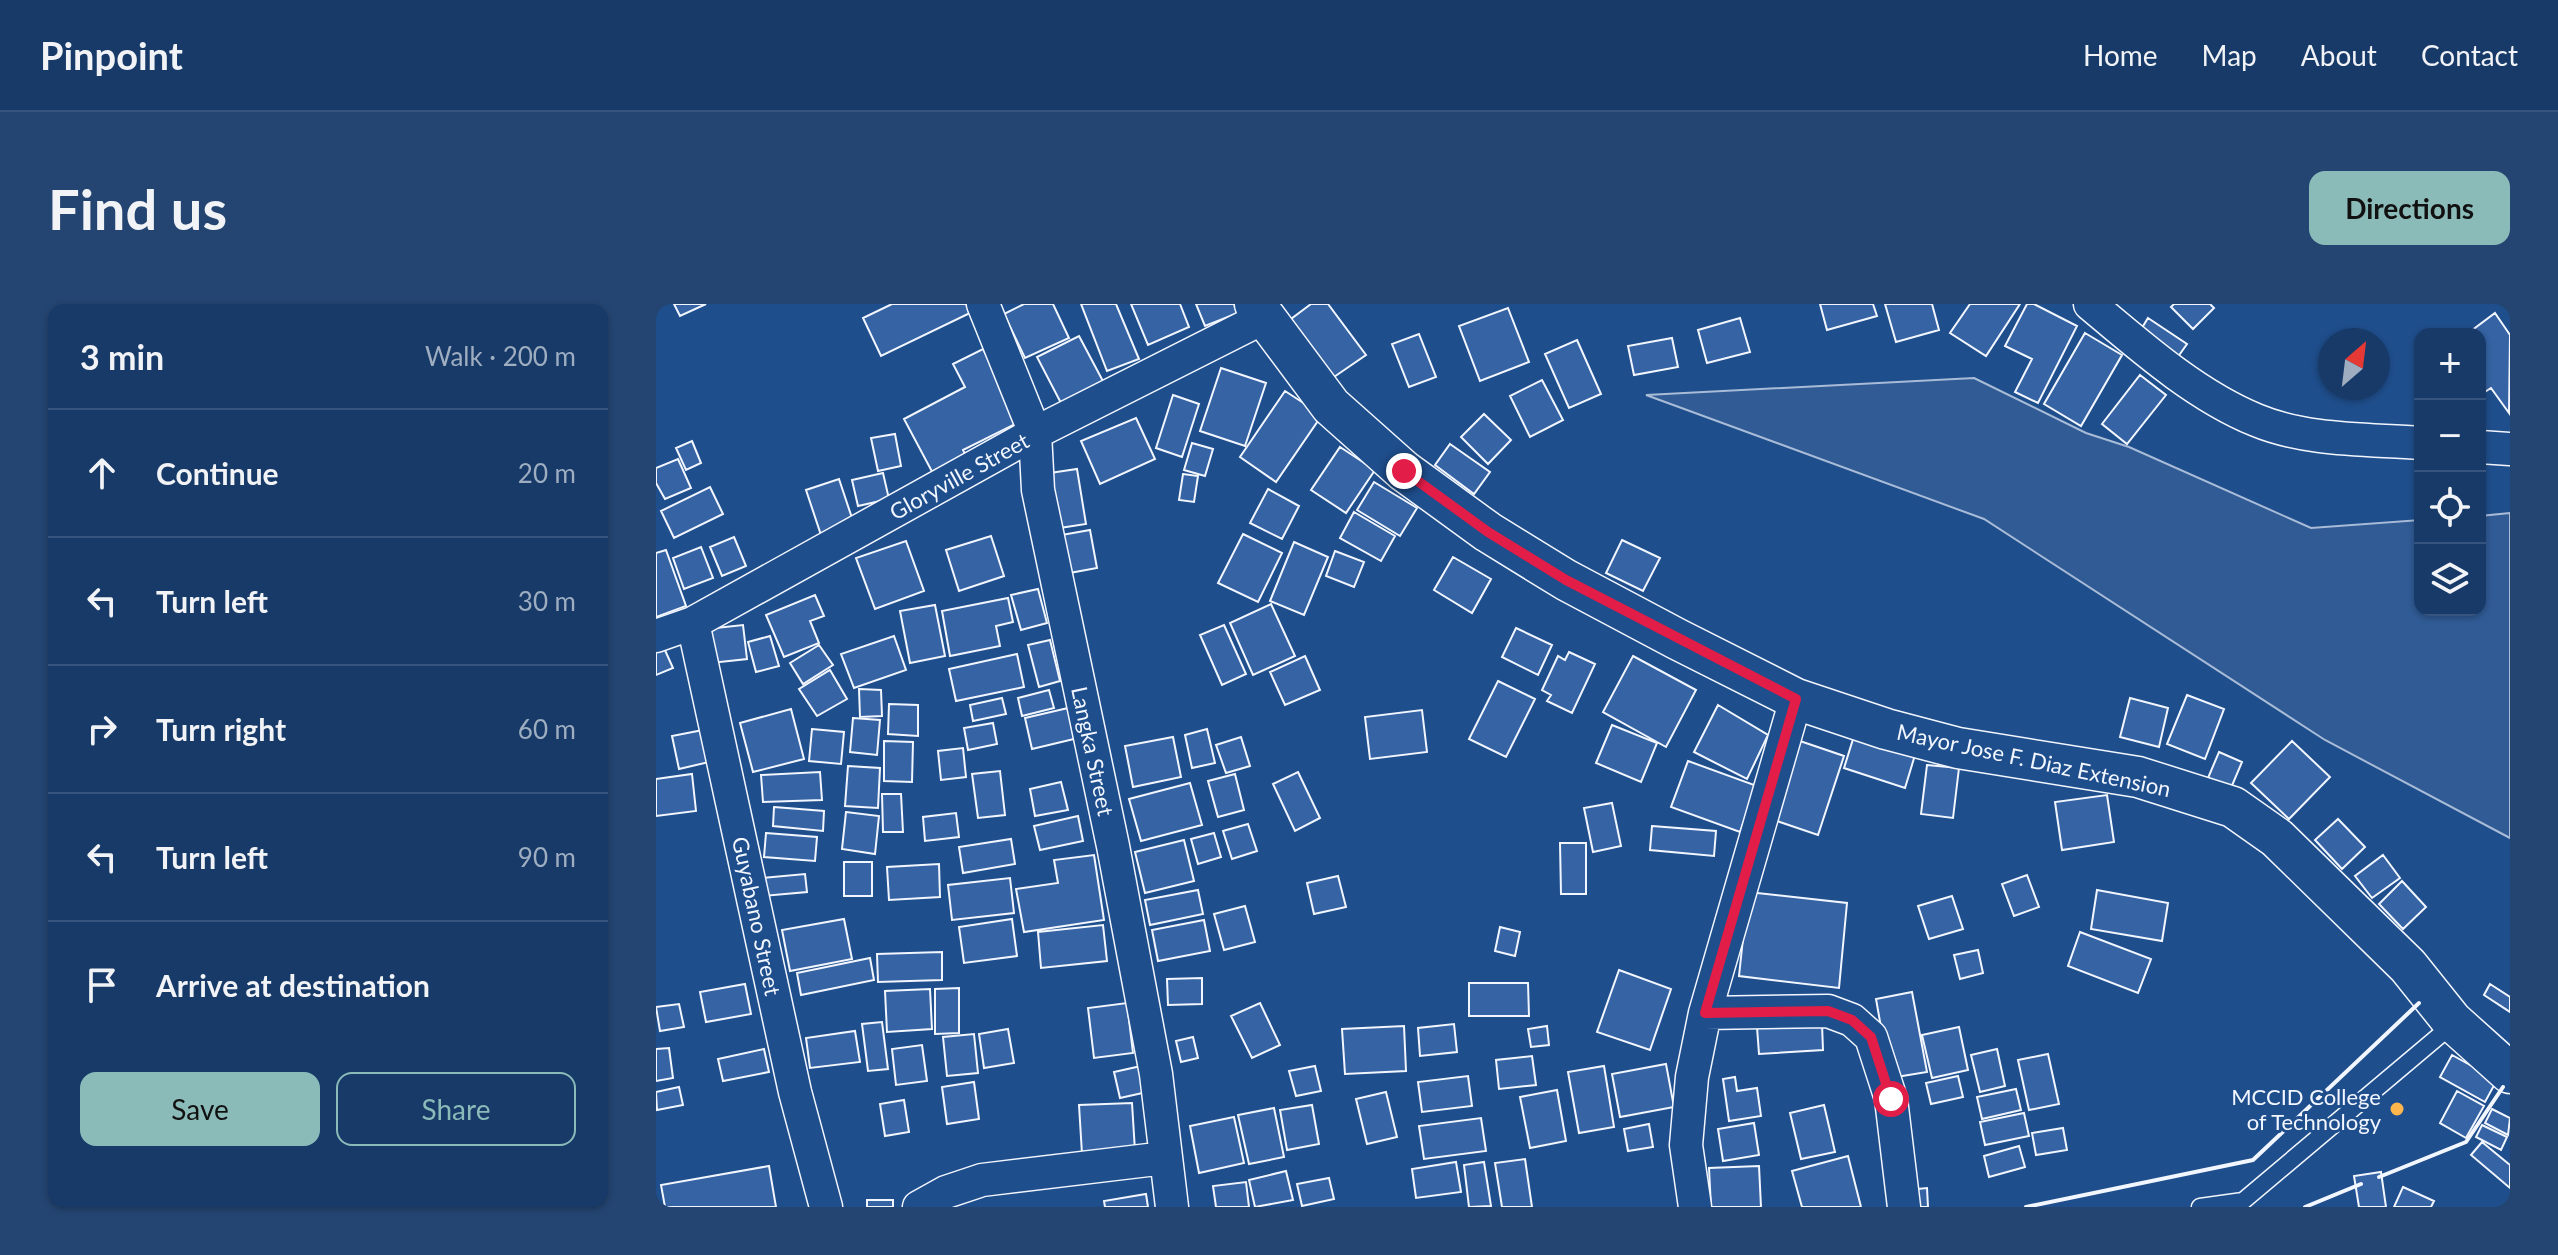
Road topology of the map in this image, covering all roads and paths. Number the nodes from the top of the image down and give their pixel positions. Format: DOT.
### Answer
graph roads {
  1 [pos="983,304"];
  2 [pos="2090,304"];
  3 [pos="1259,311"];
  4 [pos="1035,433"];
  5 [pos="2414,443"];
  6 [pos="2486,447"];
  7 [pos="2510,449"];
  8 [pos="693,623"];
  9 [pos="656,636"];
  10 [pos="1796,699"];
  11 [pos="1705,1013"];
  12 [pos="2452,1021"];
  13 [pos="2510,1073"];
  14 [pos="1165,1158"];
  15 [pos="2244,1204"];
  16 [pos="826,1207"];
  17 [pos="919,1207"];
  18 [pos="1172,1207"];
  19 [pos="1695,1207"];
  20 [pos="1904,1207"];
  21 [pos="2200,1207"];
  1 -- 4 [label="street, Langka Street"];
  2 -- 5 [label="street"];
  3 -- 4 [label="street, Gloryville Street"];
  3 -- 10 [label="street, Mayor Jose F. Diaz Extension"];
  4 -- 8 [label="street, Gloryville Street"];
  4 -- 14 [label="street, Langka Street"];
  6 -- 7 [label="street"];
  8 -- 9 [label="street, Gloryville Street"];
  8 -- 16 [label="street, Guyabano Street"];
  10 -- 11 [label="street"];
  10 -- 12 [label="street, Mayor Jose F. Diaz Extension"];
  11 -- 19 [label="street"];
  11 -- 20 [label="street"];
  12 -- 13 [label="street, Mayor Jose F. Diaz Extension"];
  12 -- 15 [label="lane"];
  14 -- 17 [label="street"];
  14 -- 18 [label="street, Langka Street"];
  15 -- 21 [label="lane"];
}
